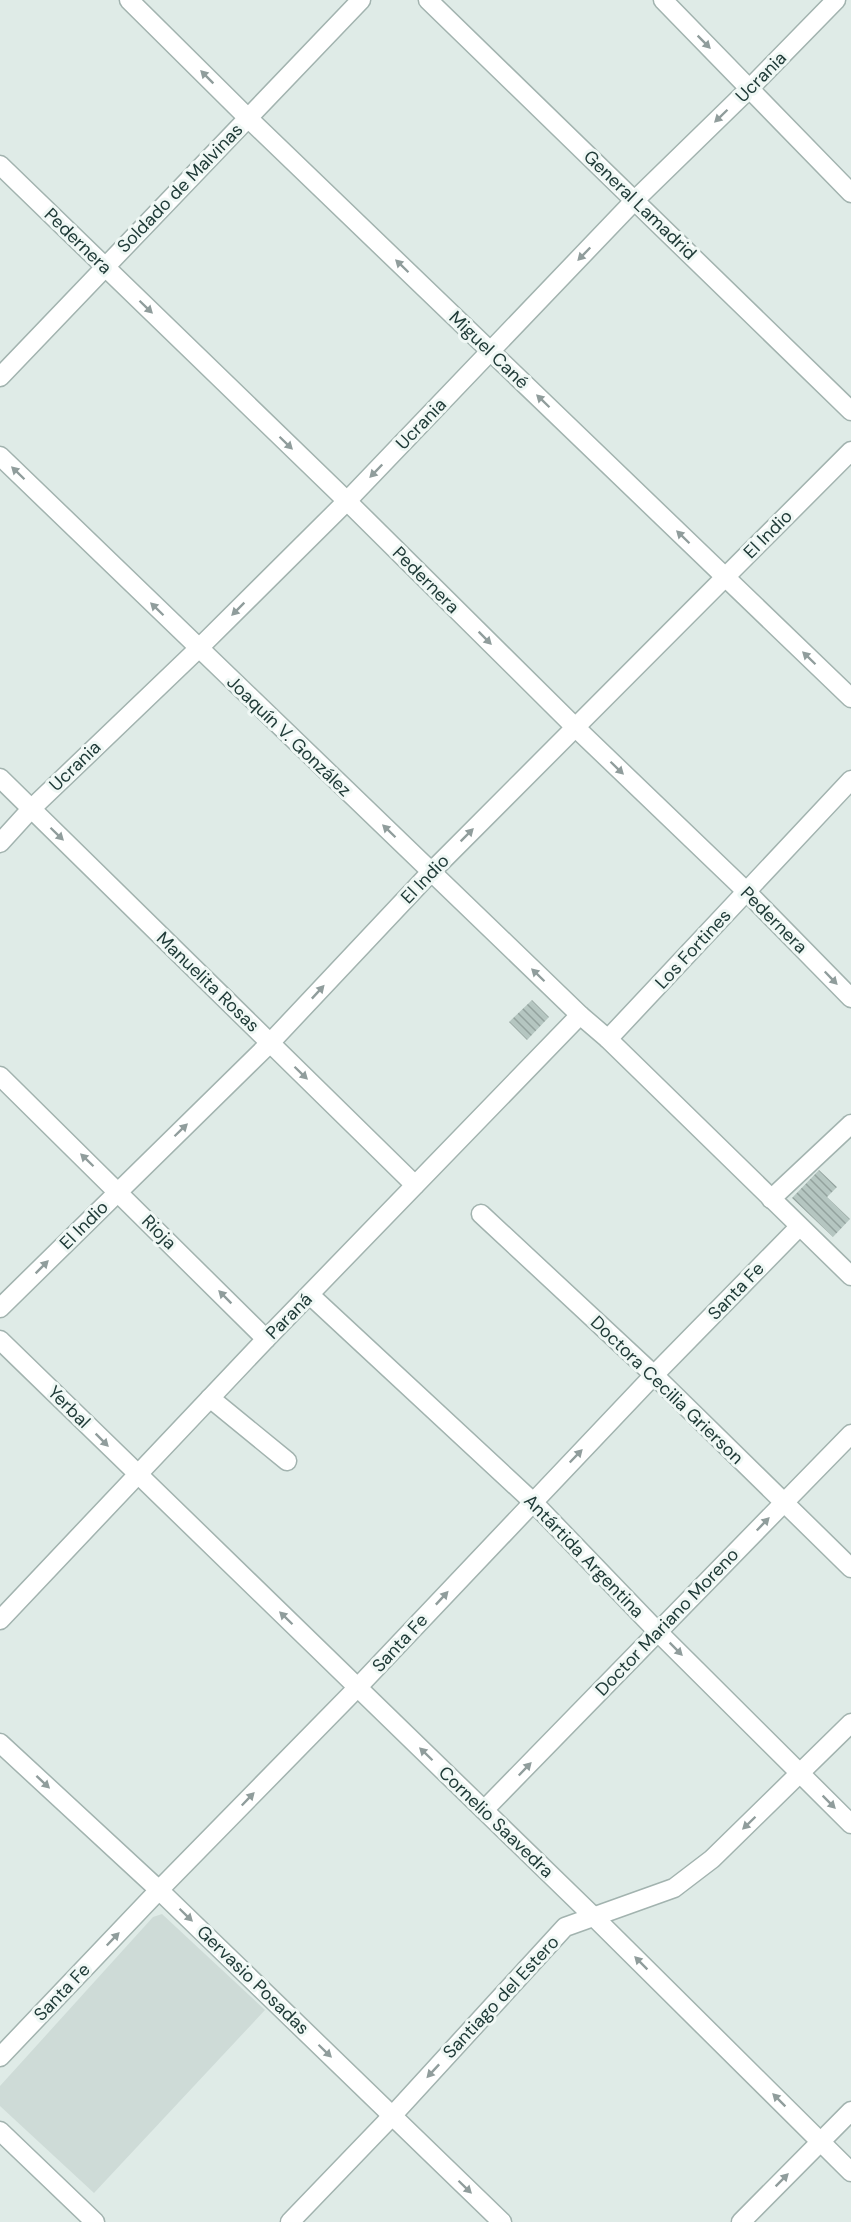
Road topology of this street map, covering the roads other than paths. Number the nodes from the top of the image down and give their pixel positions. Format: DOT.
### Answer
graph roads {
  1 [pos="129,0"];
  2 [pos="361,0"];
  3 [pos="428,0"];
  4 [pos="663,0"];
  5 [pos="836,0"];
  6 [pos="750,88"];
  7 [pos="248,118"];
  8 [pos="0,165"];
  9 [pos="851,193"];
  10 [pos="636,200"];
  11 [pos="104,266"];
  12 [pos="491,351"];
  13 [pos="0,377"];
  14 [pos="851,411"];
  15 [pos="851,451"];
  16 [pos="0,456"];
  17 [pos="346,501"];
  18 [pos="725,577"];
  19 [pos="198,649"];
  20 [pos="851,698"];
  21 [pos="575,728"];
  22 [pos="0,778"];
  23 [pos="851,780"];
  24 [pos="31,808"];
  25 [pos="0,843"];
  26 [pos="431,872"];
  27 [pos="747,891"];
  28 [pos="851,998"];
  29 [pos="580,1015"];
  30 [pos="608,1039"];
  31 [pos="270,1043"];
  32 [pos="0,1076"];
  33 [pos="851,1124"];
  34 [pos="415,1185"];
  35 [pos="118,1191"];
  36 [pos="771,1199"];
  37 [pos="481,1214"];
  38 [pos="799,1227"];
  39 [pos="851,1276"];
  40 [pos="310,1295"];
  41 [pos="0,1308"];
  42 [pos="266,1339"];
  43 [pos="0,1340"];
  44 [pos="654,1375"];
  45 [pos="210,1398"];
  46 [pos="851,1434"];
  47 [pos="287,1461"];
  48 [pos="137,1475"];
  49 [pos="533,1502"];
  50 [pos="783,1503"];
  51 [pos="851,1568"];
  52 [pos="0,1620"];
  53 [pos="658,1632"];
  54 [pos="358,1687"];
  55 [pos="851,1723"];
  56 [pos="0,1743"];
  57 [pos="800,1773"];
  58 [pos="484,1810"];
  59 [pos="851,1824"];
  60 [pos="159,1890"];
  61 [pos="594,1917"];
  62 [pos="0,2057"];
  63 [pos="851,2111"];
  64 [pos="392,2116"];
  65 [pos="0,2131"];
  66 [pos="821,2142"];
  67 [pos="851,2172"];
  68 [pos="95,2222"];
  69 [pos="290,2222"];
  70 [pos="502,2222"];
  71 [pos="741,2222"];
  7 -- 1 [label="street, Miguel Cané, one-way"];
  2 -- 7 [label="street, Soldado de Malvinas"];
  3 -- 10 [label="street, General Lamadrid"];
  4 -- 6 [label="street, one-way"];
  5 -- 6 [label="street, Ucrania"];
  6 -- 9 [label="street"];
  6 -- 10 [label="street, Ucrania, one-way"];
  7 -- 11 [label="street, Soldado de Malvinas"];
  12 -- 7 [label="street, Miguel Cané, one-way"];
  8 -- 11 [label="street, Pedernera"];
  10 -- 12 [label="street, Ucrania, one-way"];
  10 -- 14 [label="street, General Lamadrid"];
  11 -- 13 [label="street, Soldado de Malvinas"];
  11 -- 17 [label="street, Pedernera, one-way"];
  12 -- 17 [label="street, Ucrania, one-way"];
  18 -- 12 [label="street, Miguel Cané, one-way"];
  15 -- 18 [label="street, El Indio"];
  19 -- 16 [label="street, Joaquín V. González, one-way"];
  17 -- 19 [label="street, Ucrania, one-way"];
  17 -- 21 [label="street, Pedernera, one-way"];
  20 -- 18 [label="street, Miguel Cané, one-way"];
  18 -- 21 [label="street, El Indio"];
  19 -- 24 [label="street, Ucrania"];
  26 -- 19 [label="street, Joaquín V. González, one-way"];
  26 -- 21 [label="street, El Indio, one-way"];
  21 -- 27 [label="street, Pedernera, one-way"];
  22 -- 24 [label="street, Manuelita Rosas"];
  23 -- 27 [label="street, Los Fortines"];
  24 -- 25 [label="street, Ucrania"];
  24 -- 31 [label="street, Manuelita Rosas, one-way"];
  29 -- 26 [label="street, Joaquín V. González, one-way"];
  31 -- 26 [label="street, El Indio, one-way"];
  27 -- 28 [label="street, Pedernera, one-way"];
  27 -- 30 [label="street, Los Fortines"];
  29 -- 30 [label="street, Joaquín V. González"];
  29 -- 34 [label="street, Paraná"];
  30 -- 36 [label="street, Joaquín V. González"];
  31 -- 34 [label="street, Manuelita Rosas, one-way"];
  35 -- 31 [label="street, El Indio, one-way"];
  35 -- 32 [label="street, Rioja, one-way"];
  33 -- 36 [label="street"];
  34 -- 40 [label="street, Paraná"];
  41 -- 35 [label="street, El Indio, one-way"];
  42 -- 35 [label="street, Rioja, one-way"];
  36 -- 38 [label="street, Joaquín V. González"];
  37 -- 44 [label="street, Doctora Cecilia Grierson"];
  38 -- 39 [label="street, Joaquín V. González"];
  38 -- 44 [label="street, Santa Fe"];
  40 -- 42 [label="street, Paraná"];
  40 -- 49 [label="street, Antártida Argentina"];
  42 -- 45 [label="street, Paraná"];
  43 -- 48 [label="street, Yerbal, one-way"];
  49 -- 44 [label="street, Santa Fe, one-way"];
  44 -- 50 [label="street, Doctora Cecilia Grierson"];
  45 -- 47 [label="street"];
  45 -- 48 [label="street, Paraná"];
  46 -- 50 [label="street, Doctor Mariano Moreno"];
  48 -- 52 [label="street, Paraná"];
  54 -- 48 [label="street, Cornelio Saavedra, one-way"];
  49 -- 53 [label="street, Antártida Argentina"];
  54 -- 49 [label="street, Santa Fe, one-way"];
  50 -- 51 [label="street, Doctora Cecilia Grierson"];
  53 -- 50 [label="street, Doctor Mariano Moreno, one-way"];
  53 -- 57 [label="street, Antártida Argentina, one-way"];
  58 -- 53 [label="street, Doctor Mariano Moreno, one-way"];
  58 -- 54 [label="street, Cornelio Saavedra, one-way"];
  60 -- 54 [label="street, Santa Fe, one-way"];
  55 -- 57 [label="street, Santiago del Estero"];
  56 -- 60 [label="street, Gervasio Posadas, one-way"];
  57 -- 59 [label="street, Antártida Argentina, one-way"];
  57 -- 61 [label="street, Santiago del Estero, one-way"];
  58 -- 61 [label="street, Cornelio Saavedra"];
  62 -- 60 [label="street, Santa Fe, one-way"];
  60 -- 64 [label="street, Gervasio Posadas, one-way"];
  61 -- 64 [label="street, Santiago del Estero, one-way"];
  66 -- 61 [label="street, Cornelio Saavedra, one-way"];
  63 -- 66 [label="street"];
  64 -- 69 [label="street, Santiago del Estero"];
  64 -- 70 [label="street, Gervasio Posadas, one-way"];
  65 -- 68 [label="street"];
  66 -- 67 [label="street, Cornelio Saavedra"];
  71 -- 66 [label="street, one-way"];
}
